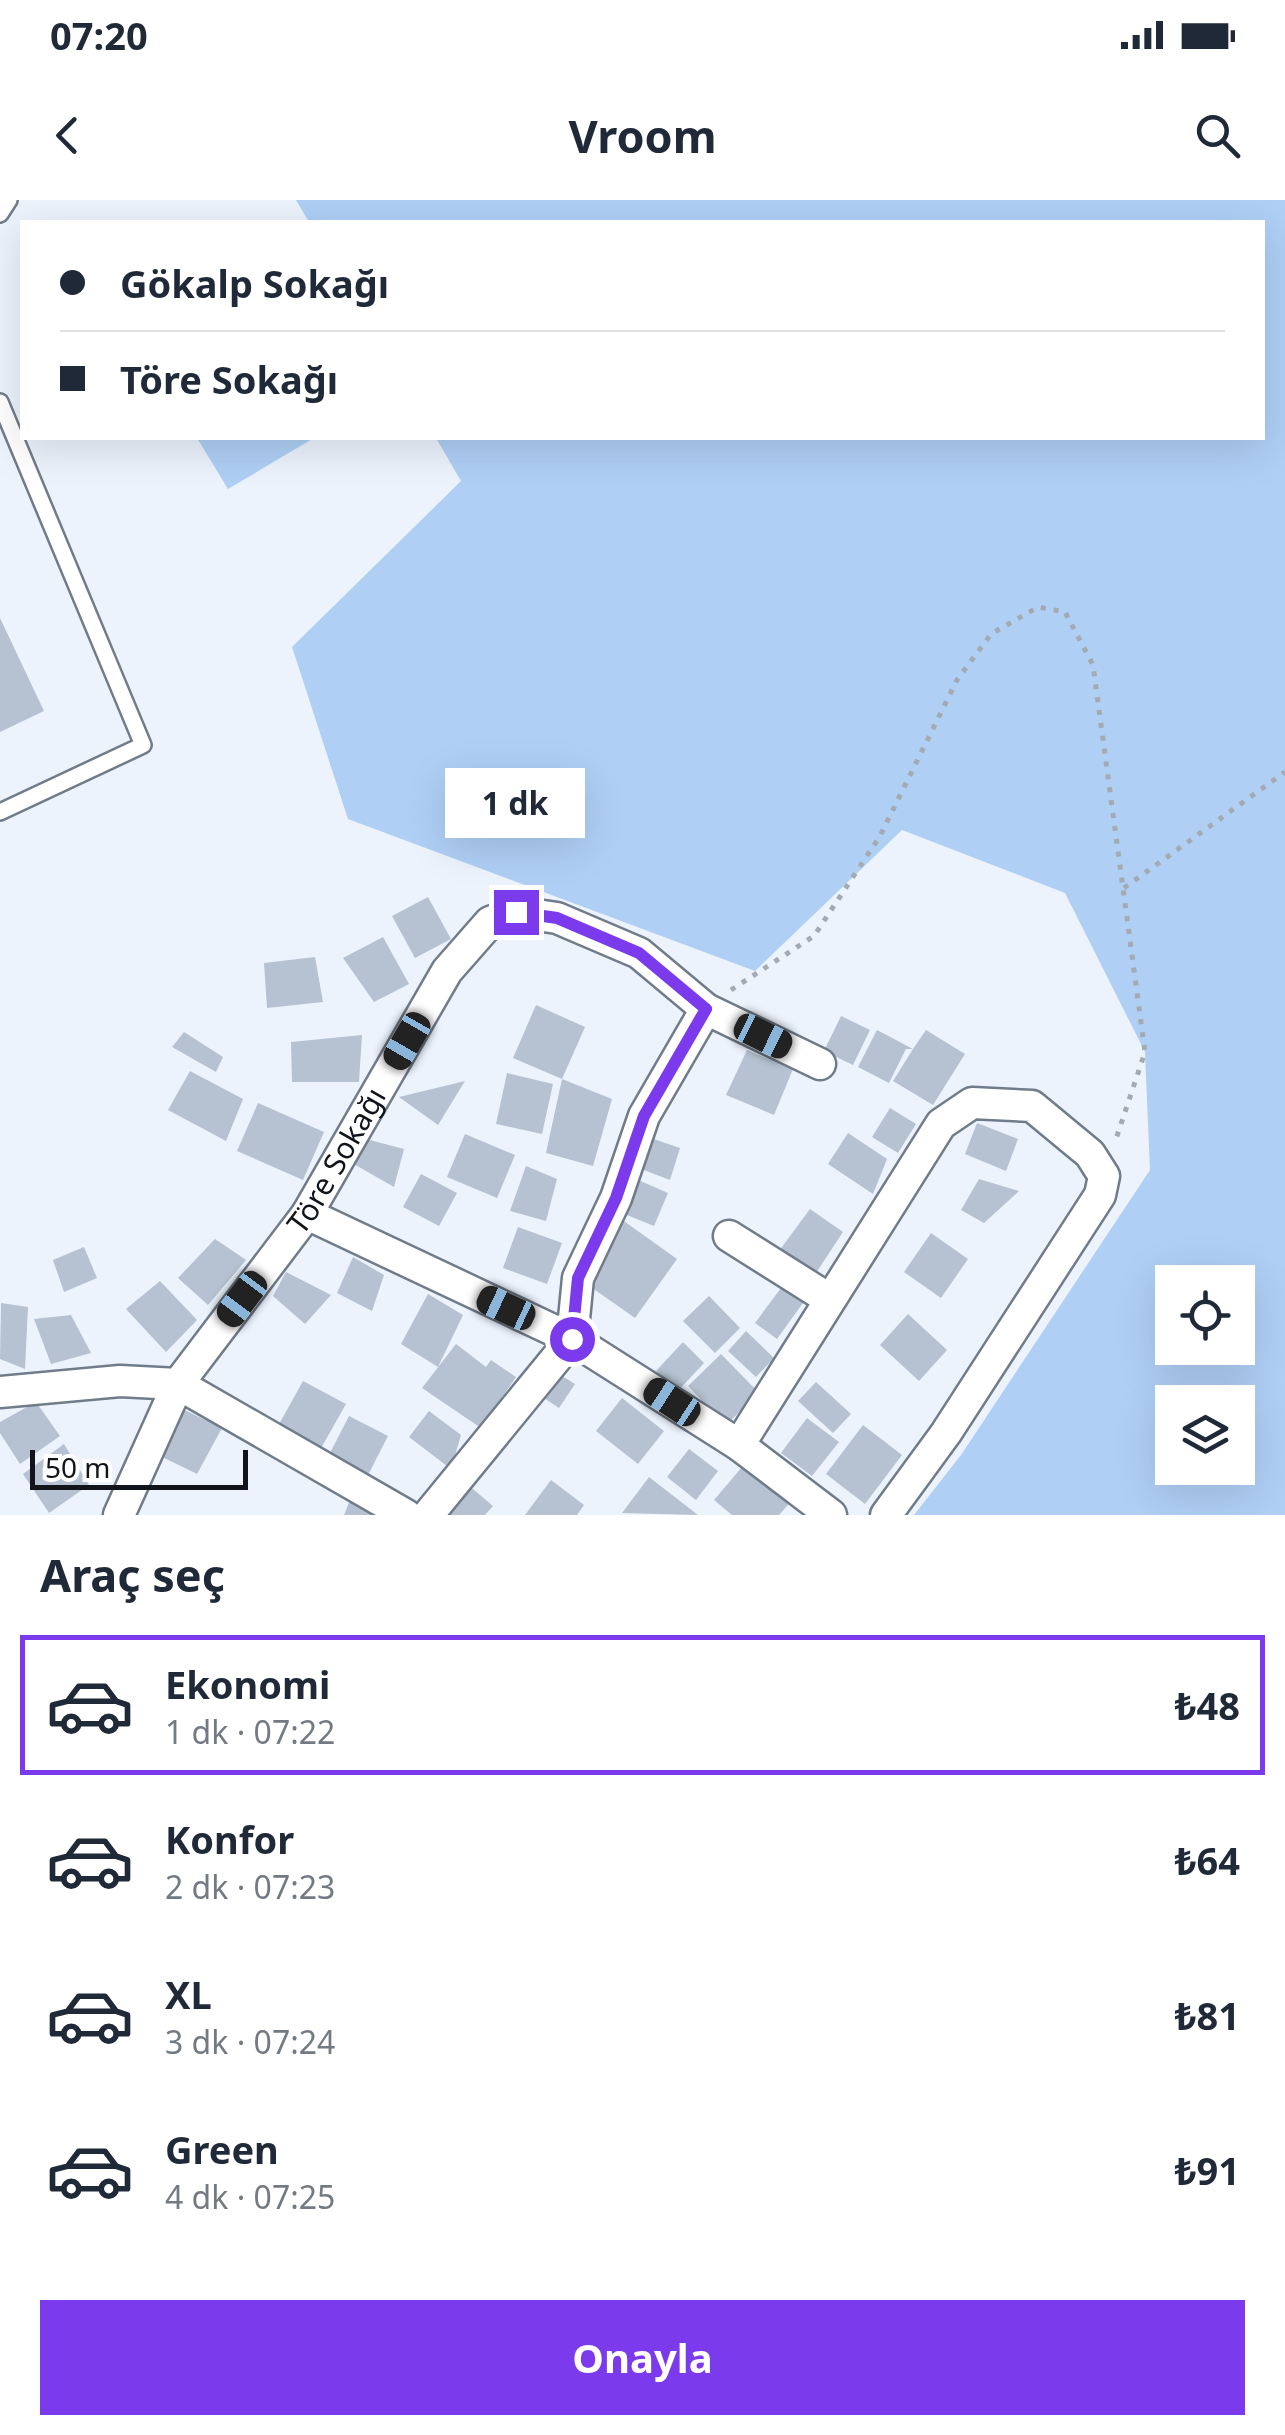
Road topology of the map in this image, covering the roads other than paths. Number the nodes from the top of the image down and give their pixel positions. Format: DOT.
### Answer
graph roads {
  1 [pos="9,200"];
  2 [pos="0,214"];
  3 [pos="0,402"];
  4 [pos="0,812"];
  5 [pos="706,1009"];
  6 [pos="820,1064"];
  7 [pos="307,1214"];
  8 [pos="729,1236"];
  9 [pos="828,1299"];
  10 [pos="572,1339"];
  11 [pos="178,1384"];
  12 [pos="0,1392"];
  13 [pos="739,1445"];
  14 [pos="120,1515"];
  15 [pos="406,1515"];
  16 [pos="428,1515"];
  17 [pos="831,1515"];
  18 [pos="886,1515"];
  1 -- 2 [label="lane"];
  3 -- 4 [label="lane"];
  5 -- 6 [label="street, Töre Sokağı"];
  5 -- 7 [label="street, Töre Sokağı"];
  5 -- 10 [label="street"];
  7 -- 10 [label="street"];
  7 -- 11 [label="street, Töre Sokağı"];
  8 -- 9 [label="street"];
  9 -- 13 [label="street"];
  9 -- 18 [label="street"];
  10 -- 13 [label="street"];
  10 -- 16 [label="street"];
  11 -- 12 [label="street"];
  11 -- 14 [label="street, Töre Sokağı"];
  11 -- 15 [label="street"];
  13 -- 17 [label="street"];
}
